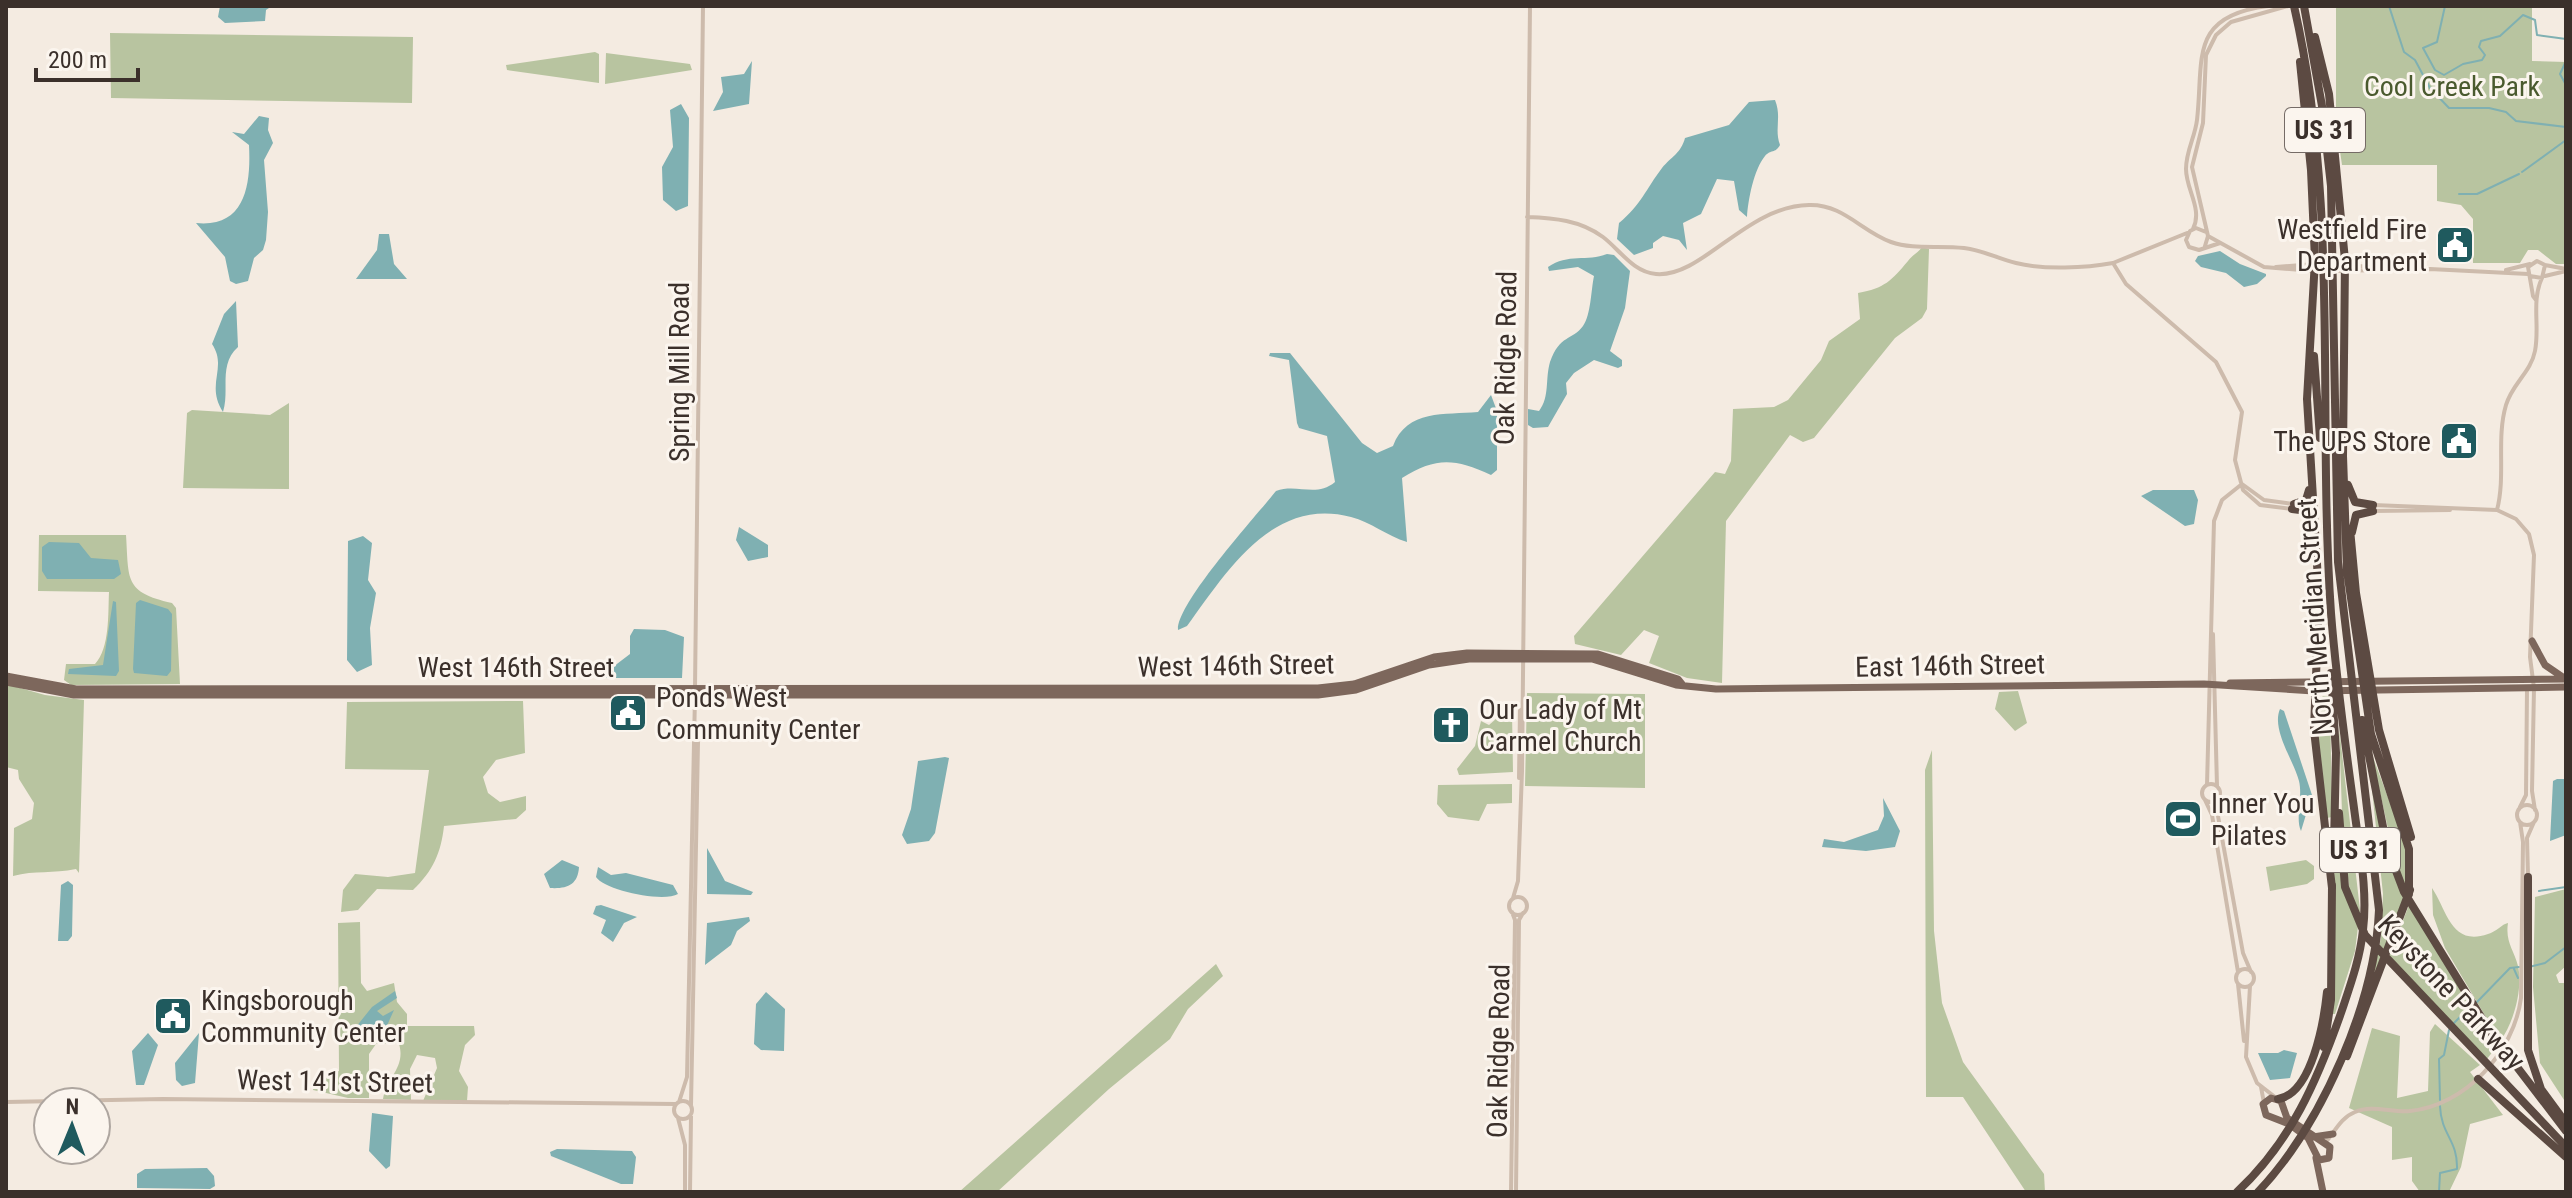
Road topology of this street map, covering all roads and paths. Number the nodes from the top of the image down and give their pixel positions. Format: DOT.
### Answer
graph roads {
  1 [pos="703,6"];
  2 [pos="1530,6"];
  3 [pos="2268,6"];
  4 [pos="2304,6"];
  5 [pos="2292,8"];
  6 [pos="1527,217"];
  7 [pos="2193,229"];
  8 [pos="2187,233"];
  9 [pos="2207,234"];
  10 [pos="2171,242"];
  11 [pos="2220,243"];
  12 [pos="2205,246"];
  13 [pos="2189,247"];
  14 [pos="2330,255"];
  15 [pos="2113,263"];
  16 [pos="2530,264"];
  17 [pos="2545,265"];
  18 [pos="2315,267"];
  19 [pos="2345,268"];
  20 [pos="2506,270"];
  21 [pos="2566,270"];
  22 [pos="2529,275"];
  23 [pos="2542,277"];
  24 [pos="2331,281"];
  25 [pos="2536,300"];
  26 [pos="2314,307"];
  27 [pos="2344,407"];
  28 [pos="2309,461"];
  29 [pos="2242,484"];
  30 [pos="2348,485"];
  31 [pos="2293,506"];
  32 [pos="2373,508"];
  33 [pos="2497,510"];
  34 [pos="2327,524"];
  35 [pos="2316,529"];
  36 [pos="2352,553"];
  37 [pos="2329,570"];
  38 [pos="2532,641"];
  39 [pos="2347,649"];
  40 [pos="1521,655"];
  41 [pos="6,676"];
  42 [pos="2566,679"];
  43 [pos="6,682"];
  44 [pos="1682,684"];
  45 [pos="2215,684"];
  46 [pos="2530,685"];
  47 [pos="2314,686"];
  48 [pos="2372,686"];
  49 [pos="2566,687"];
  50 [pos="517,692"];
  51 [pos="695,693"];
  52 [pos="2209,725"];
  53 [pos="695,738"];
  54 [pos="2336,753"];
  55 [pos="2215,759"];
  56 [pos="2207,785"];
  57 [pos="2217,786"];
  58 [pos="2219,798"];
  59 [pos="2205,800"];
  60 [pos="2520,807"];
  61 [pos="2535,810"];
  62 [pos="2520,822"];
  63 [pos="2534,822"];
  64 [pos="2528,877"];
  65 [pos="1518,881"];
  66 [pos="2332,888"];
  67 [pos="2409,894"];
  68 [pos="1513,898"];
  69 [pos="1523,898"];
  70 [pos="1512,912"];
  71 [pos="1523,913"];
  72 [pos="2331,932"];
  73 [pos="2525,942"];
  74 [pos="2238,972"];
  75 [pos="2251,972"];
  76 [pos="2238,984"];
  77 [pos="2250,986"];
  78 [pos="2524,989"];
  79 [pos="2245,1043"];
  80 [pos="2474,1082"];
  81 [pos="2261,1087"];
  82 [pos="2278,1098"];
  83 [pos="6,1102"];
  84 [pos="678,1103"];
  85 [pos="2264,1103"];
  86 [pos="662,1105"];
  87 [pos="691,1105"];
  88 [pos="2283,1109"];
  89 [pos="676,1115"];
  90 [pos="691,1116"];
  91 [pos="2275,1118"];
  92 [pos="2297,1119"];
  93 [pos="2566,1123"];
  94 [pos="2309,1125"];
  95 [pos="2566,1131"];
  96 [pos="2333,1134"];
  97 [pos="2313,1137"];
  98 [pos="2325,1146"];
  99 [pos="2566,1147"];
  100 [pos="2315,1154"];
  101 [pos="2566,1157"];
  102 [pos="2329,1158"];
  103 [pos="687,1192"];
  104 [pos="1514,1192"];
  105 [pos="2237,1192"];
  106 [pos="2258,1192"];
  107 [pos="2325,1192"];
  1 -- 51 [label="street, Spring Mill Road"];
  2 -- 6 [label="street, Oak Ridge Road"];
  3 -- 7 [label="street"];
  4 -- 14 [label="highway, North Meridian Street / US 31"];
  4 -- 19 [label="highway"];
  5 -- 9 [label="street"];
  5 -- 14 [label="highway, North Meridian Street / US 31"];
  5 -- 18 [label="highway"];
  6 -- 15 [label="street"];
  6 -- 40 [label="street, Oak Ridge Road"];
  7 -- 8 [label="street"];
  7 -- 9 [label="street"];
  8 -- 10 [label="street"];
  8 -- 13 [label="street"];
  9 -- 11 [label="street"];
  9 -- 12 [label="street"];
  10 -- 13 [label="street"];
  10 -- 15 [label="street"];
  11 -- 12 [label="street"];
  11 -- 18 [label="street"];
  12 -- 13 [label="street"];
  14 -- 24 [label="highway, North Meridian Street / US 31"];
  15 -- 29 [label="street"];
  16 -- 17 [label="street"];
  16 -- 20 [label="street"];
  16 -- 22 [label="street"];
  17 -- 21 [label="street"];
  17 -- 23 [label="street"];
  18 -- 19 [label="street"];
  18 -- 26 [label="highway"];
  19 -- 20 [label="street"];
  19 -- 27 [label="highway"];
  20 -- 22 [label="street"];
  21 -- 23 [label="street"];
  22 -- 23 [label="street"];
  22 -- 25 [label="street"];
  23 -- 25 [label="street"];
  24 -- 34 [label="highway, North Meridian Street / US 31"];
  24 -- 39 [label="highway, North Meridian Street / US 31"];
  25 -- 33 [label="street"];
  26 -- 28 [label="highway"];
  26 -- 34 [label="highway"];
  27 -- 30 [label="highway"];
  27 -- 67 [label="highway"];
  28 -- 31 [label="highway"];
  28 -- 35 [label="highway"];
  29 -- 31 [label="street"];
  29 -- 45 [label="street"];
  30 -- 32 [label="highway"];
  30 -- 36 [label="highway"];
  31 -- 35 [label="highway"];
  32 -- 33 [label="street"];
  32 -- 36 [label="highway"];
  33 -- 38 [label="street"];
  34 -- 37 [label="highway, North Meridian Street / US 31"];
  35 -- 47 [label="highway"];
  36 -- 48 [label="highway"];
  37 -- 54 [label="highway"];
  37 -- 92 [label="highway, North Meridian Street / US 31"];
  38 -- 42 [label="main road"];
  38 -- 46 [label="street"];
  39 -- 94 [label="highway, North Meridian Street / US 31"];
  39 -- 95 [label="highway, Keystone Parkway"];
  40 -- 44 [label="main road, West 146th Street"];
  40 -- 51 [label="main road, West 146th Street"];
  40 -- 65 [label="street, Oak Ridge Road"];
  41 -- 50 [label="main road, West 146th Street"];
  42 -- 46 [label="main road, East 146th Street"];
  43 -- 50 [label="main road, West 146th Street"];
  44 -- 45 [label="main road, East 146th Street"];
  45 -- 47 [label="main road, East 146th Street"];
  45 -- 52 [label="street"];
  45 -- 55 [label="street"];
  46 -- 48 [label="main road, East 146th Street"];
  46 -- 49 [label="main road, East 146th Street"];
  46 -- 60 [label="street"];
  46 -- 61 [label="street"];
  47 -- 48 [label="main road, East 146th Street"];
  47 -- 66 [label="highway"];
  48 -- 67 [label="highway"];
  50 -- 51 [label="main road, West 146th Street"];
  51 -- 53 [label="street, Spring Mill Road"];
  52 -- 55 [label="street"];
  52 -- 56 [label="street"];
  53 -- 84 [label="street, Spring Mill Road"];
  53 -- 87 [label="street, Spring Mill Road"];
  54 -- 66 [label="highway"];
  54 -- 99 [label="highway, Keystone Parkway"];
  55 -- 57 [label="street"];
  56 -- 57 [label="street"];
  56 -- 59 [label="street"];
  57 -- 58 [label="street"];
  58 -- 59 [label="street"];
  58 -- 75 [label="street"];
  59 -- 74 [label="street"];
  60 -- 61 [label="street"];
  60 -- 62 [label="street"];
  61 -- 63 [label="street"];
  62 -- 63 [label="street"];
  62 -- 73 [label="street"];
  63 -- 64 [label="street"];
  64 -- 73 [label="highway"];
  65 -- 68 [label="street, Oak Ridge Road"];
  65 -- 69 [label="street, Oak Ridge Road"];
  66 -- 72 [label="highway"];
  67 -- 94 [label="highway"];
  68 -- 69 [label="street"];
  68 -- 70 [label="street"];
  69 -- 71 [label="street"];
  70 -- 71 [label="street"];
  70 -- 104 [label="street, Oak Ridge Road"];
  71 -- 104 [label="street, Oak Ridge Road"];
  72 -- 82 [label="highway"];
  72 -- 92 [label="highway"];
  73 -- 78 [label="highway"];
  74 -- 75 [label="street"];
  74 -- 76 [label="street"];
  75 -- 77 [label="street"];
  76 -- 77 [label="street"];
  76 -- 79 [label="street"];
  77 -- 79 [label="street"];
  78 -- 80 [label="street"];
  78 -- 93 [label="highway"];
  79 -- 81 [label="street"];
  80 -- 96 [label="street"];
  80 -- 101 [label="highway"];
  81 -- 82 [label="street"];
  81 -- 85 [label="street"];
  82 -- 85 [label="main road"];
  82 -- 88 [label="main road"];
  83 -- 86 [label="street, West 141st Street"];
  84 -- 86 [label="street, West 141st Street"];
  84 -- 87 [label="street, West 141st Street"];
  84 -- 89 [label="street, Spring Mill Road"];
  85 -- 91 [label="main road"];
  86 -- 89 [label="street"];
  87 -- 90 [label="street, Spring Mill Road"];
  88 -- 91 [label="main road"];
  88 -- 97 [label="main road"];
  89 -- 90 [label="street"];
  89 -- 103 [label="street"];
  90 -- 103 [label="street"];
  91 -- 100 [label="main road"];
  92 -- 105 [label="highway, North Meridian Street / US 31"];
  94 -- 106 [label="highway, North Meridian Street / US 31"];
  96 -- 97 [label="main road"];
  96 -- 98 [label="street"];
  97 -- 98 [label="main road"];
  98 -- 100 [label="main road"];
  98 -- 102 [label="main road"];
  100 -- 102 [label="main road"];
  100 -- 107 [label="main road"];
  102 -- 107 [label="main road"];
}
